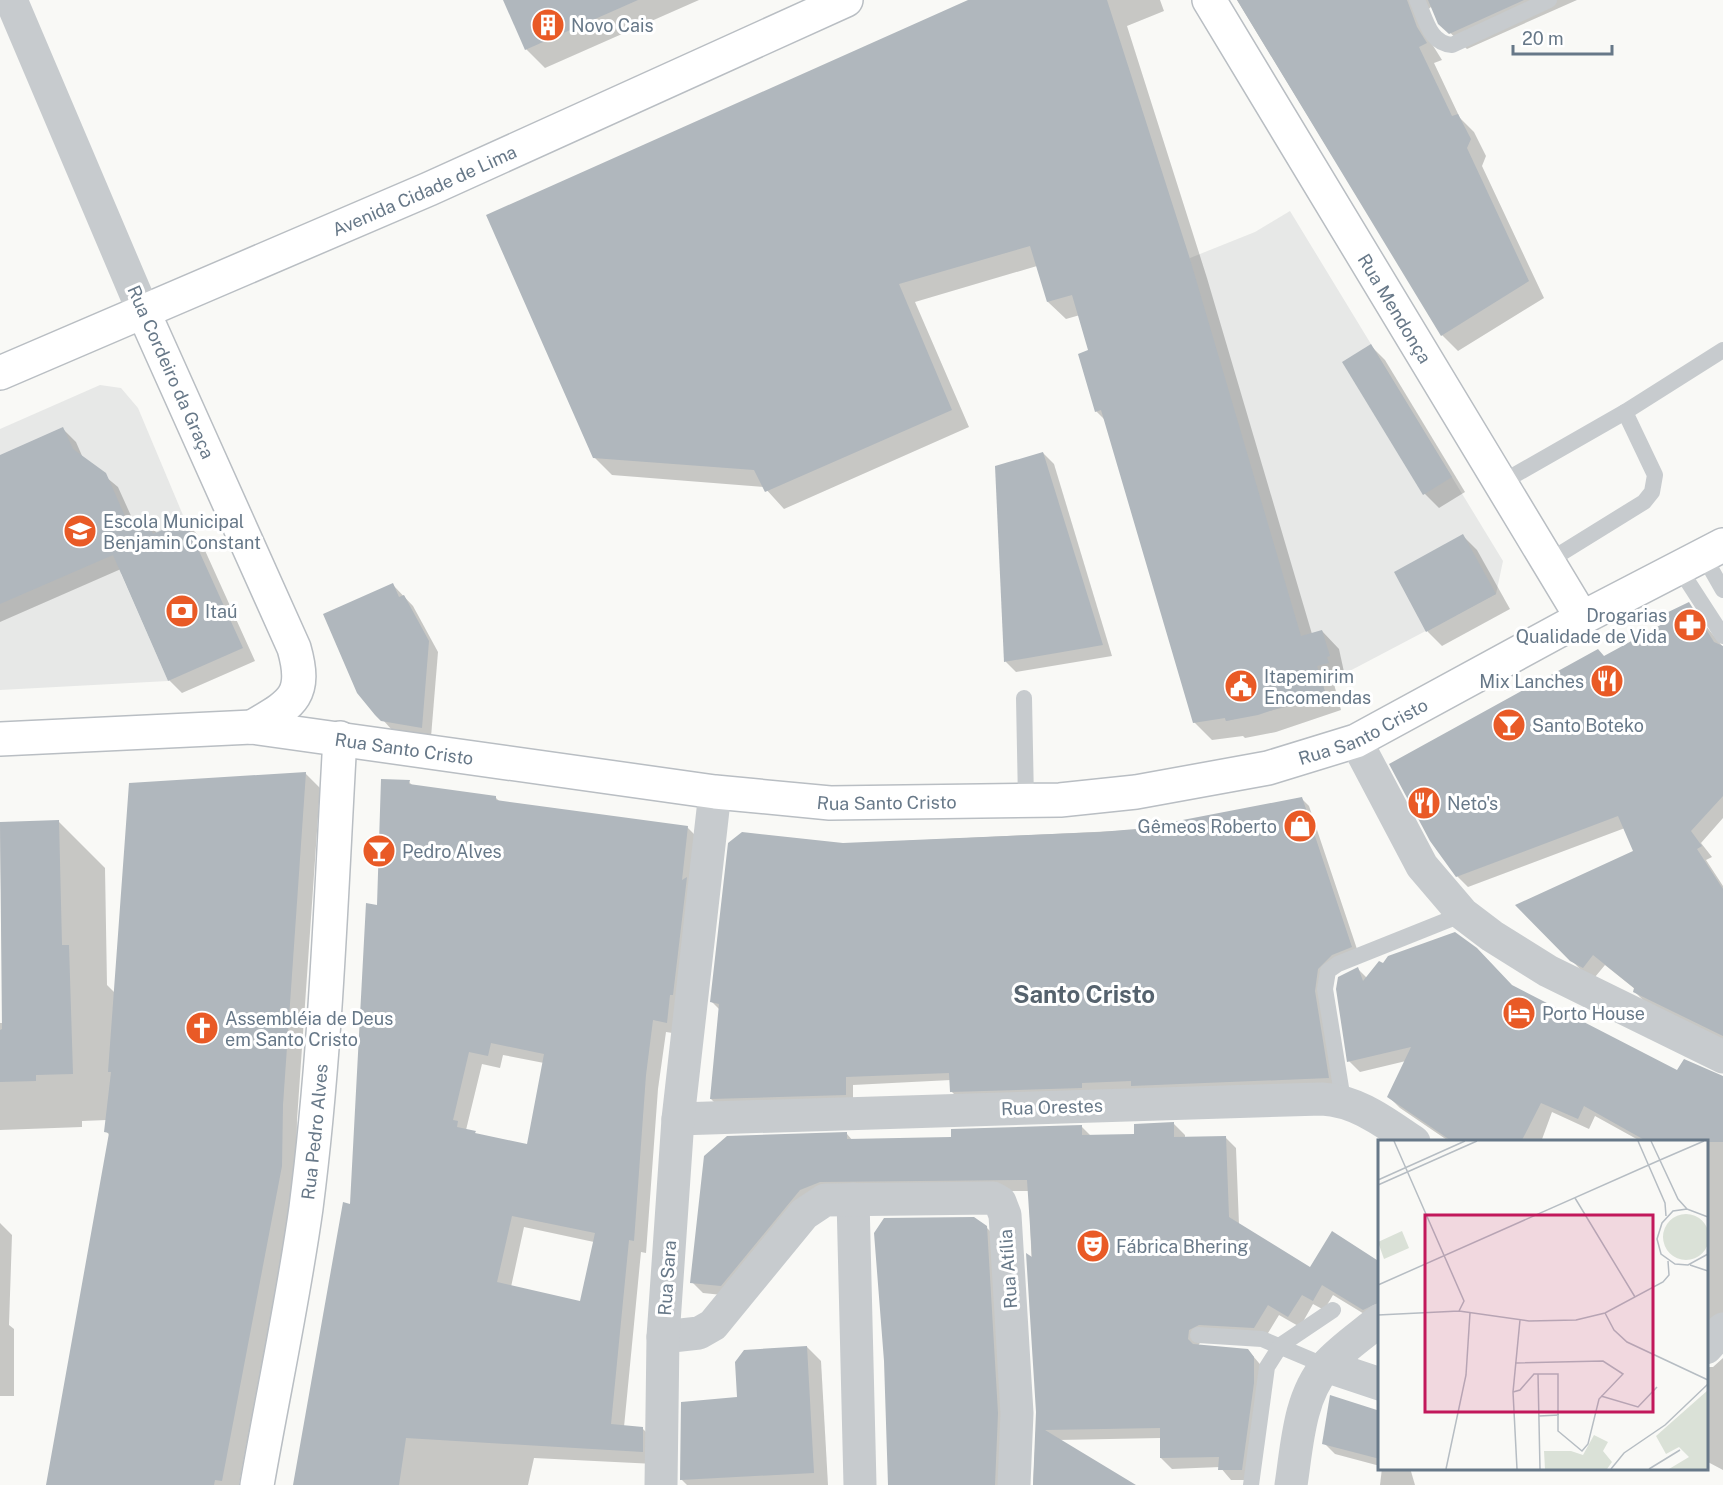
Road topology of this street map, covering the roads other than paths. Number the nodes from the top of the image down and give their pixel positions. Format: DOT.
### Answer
graph roads {
  1 [pos="11,0"];
  2 [pos="846,0"];
  3 [pos="1209,0"];
  4 [pos="1417,0"];
  5 [pos="1549,0"];
  6 [pos="143,311"];
  7 [pos="1723,350"];
  8 [pos="0,373"];
  9 [pos="1625,412"];
  10 [pos="1499,484"];
  11 [pos="1702,556"];
  12 [pos="1546,562"];
  13 [pos="1723,590"];
  14 [pos="1582,618"];
  15 [pos="1723,636"];
  16 [pos="1024,698"];
  17 [pos="252,727"];
  18 [pos="340,738"];
  19 [pos="0,739"];
  20 [pos="1356,741"];
  21 [pos="715,792"];
  22 [pos="1026,801"];
  23 [pos="1463,914"];
  24 [pos="1723,1057"];
  25 [pos="1343,1100"];
  26 [pos="678,1119"];
  27 [pos="1411,1140"];
  28 [pos="853,1198"];
  29 [pos="1333,1310"];
  30 [pos="1378,1322"];
  31 [pos="1723,1329"];
  32 [pos="1198,1335"];
  33 [pos="663,1336"];
  34 [pos="1281,1345"];
  35 [pos="1708,1347"];
  36 [pos="1326,1366"];
  37 [pos="1378,1383"];
  38 [pos="257,1485"];
  39 [pos="661,1485"];
  40 [pos="860,1485"];
  41 [pos="1014,1485"];
  42 [pos="1251,1485"];
  43 [pos="1291,1485"];
  1 -- 6 [label="street, Rua Cordeiro da Graça"];
  2 -- 6 [label="main road, Avenida Cidade de Lima"];
  3 -- 10 [label="main road, Rua Mendonça"];
  4 -- 5 [label="lane"];
  6 -- 8 [label="main road, Avenida Cidade de Lima"];
  6 -- 17 [label="main road, Rua Cordeiro da Graça"];
  7 -- 9 [label="lane"];
  9 -- 10 [label="lane"];
  9 -- 12 [label="lane"];
  10 -- 12 [label="main road, Rua Mendonça"];
  11 -- 13 [label="lane"];
  11 -- 14 [label="main road, Rua Santo Cristo"];
  11 -- 15 [label="lane"];
  12 -- 14 [label="main road, Rua Mendonça"];
  14 -- 20 [label="main road, Rua Santo Cristo"];
  16 -- 22 [label="lane"];
  17 -- 18 [label="main road, Rua Santo Cristo"];
  17 -- 19 [label="main road, Rua Santo Cristo"];
  18 -- 21 [label="main road, Rua Santo Cristo"];
  18 -- 38 [label="main road, Rua Pedro Alves"];
  20 -- 22 [label="main road, Rua Santo Cristo"];
  20 -- 23 [label="street"];
  21 -- 22 [label="main road, Rua Santo Cristo"];
  21 -- 26 [label="street, Rua Sara"];
  23 -- 24 [label="street"];
  23 -- 25 [label="lane"];
  25 -- 26 [label="street, Rua Orestes"];
  25 -- 27 [label="street, Rua Orestes"];
  26 -- 33 [label="street, Rua Sara"];
  28 -- 33 [label="street, Rua Sara"];
  28 -- 40 [label="street"];
  28 -- 41 [label="street, Rua Atília"];
  29 -- 34 [label="lane"];
  30 -- 36 [label="street"];
  31 -- 35 [label="street"];
  32 -- 34 [label="lane"];
  33 -- 39 [label="street"];
  34 -- 36 [label="lane"];
  34 -- 42 [label="lane"];
  36 -- 37 [label="street"];
  36 -- 43 [label="street"];
}
